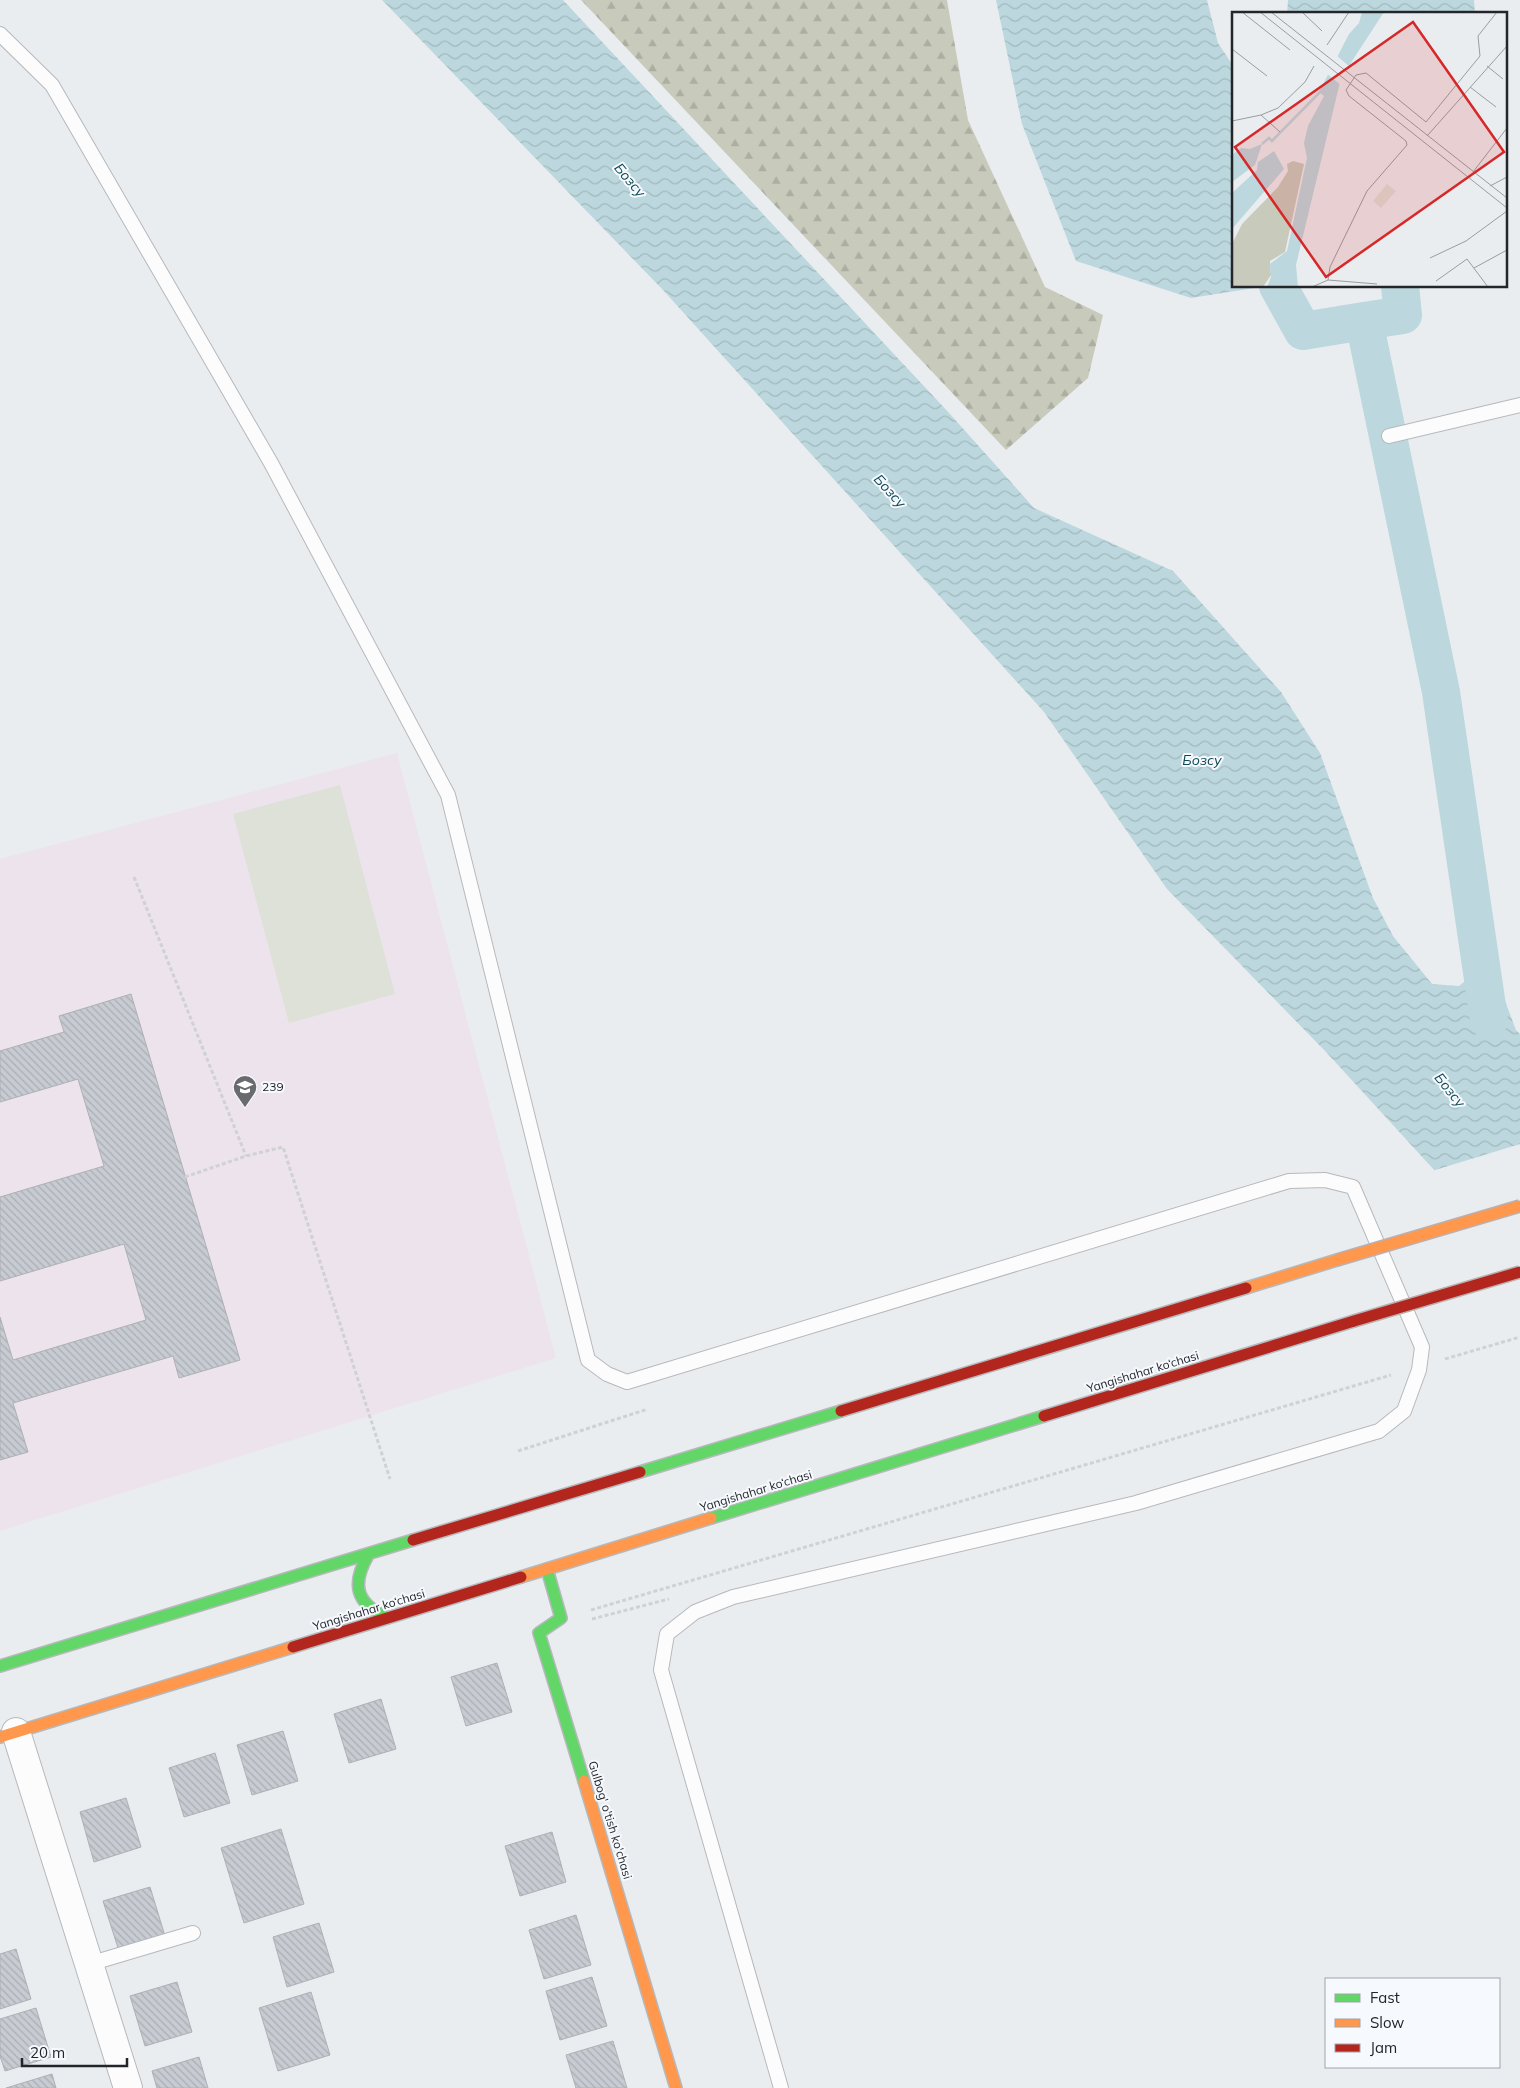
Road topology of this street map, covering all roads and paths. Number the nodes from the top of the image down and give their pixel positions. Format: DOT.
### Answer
graph roads {
  1 [pos="0,34"];
  2 [pos="1520,405"];
  3 [pos="1389,436"];
  4 [pos="134,877"];
  5 [pos="246,1156"];
  6 [pos="185,1177"];
  7 [pos="1520,1206"];
  8 [pos="1520,1272"];
  9 [pos="1520,1337"];
  10 [pos="1443,1359"];
  11 [pos="1395,1374"];
  12 [pos="648,1408"];
  13 [pos="518,1452"];
  14 [pos="390,1479"];
  15 [pos="368,1555"];
  16 [pos="547,1569"];
  17 [pos="670,1599"];
  18 [pos="387,1618"];
  19 [pos="561,1618"];
  20 [pos="586,1621"];
  21 [pos="0,1666"];
  22 [pos="8,1735"];
  23 [pos="193,1933"];
  24 [pos="89,1964"];
  25 [pos="128,2088"];
  26 [pos="676,2088"];
  27 [pos="781,2088"];
  1 -- 27 [label="lane"];
  2 -- 3 [label="lane"];
  4 -- 5 [label="path"];
  5 -- 6 [label="path"];
  5 -- 14 [label="path"];
  7 -- 15 [label="main road, bridge"];
  8 -- 16 [label="main road, Yangishahar ko‘chasi, bridge"];
  9 -- 10 [label="path"];
  11 -- 19 [label="path"];
  12 -- 13 [label="path"];
  15 -- 18 [label="main road"];
  15 -- 21 [label="main road"];
  16 -- 18 [label="main road, Yangishahar ko‘chasi"];
  16 -- 19 [label="main road"];
  17 -- 20 [label="path"];
  18 -- 22 [label="main road, Yangishahar ko‘chasi"];
  19 -- 26 [label="main road, Gulbog' o'tish ko'chasi"];
  22 -- 24 [label="street"];
  23 -- 24 [label="lane"];
  24 -- 25 [label="street"];
}
